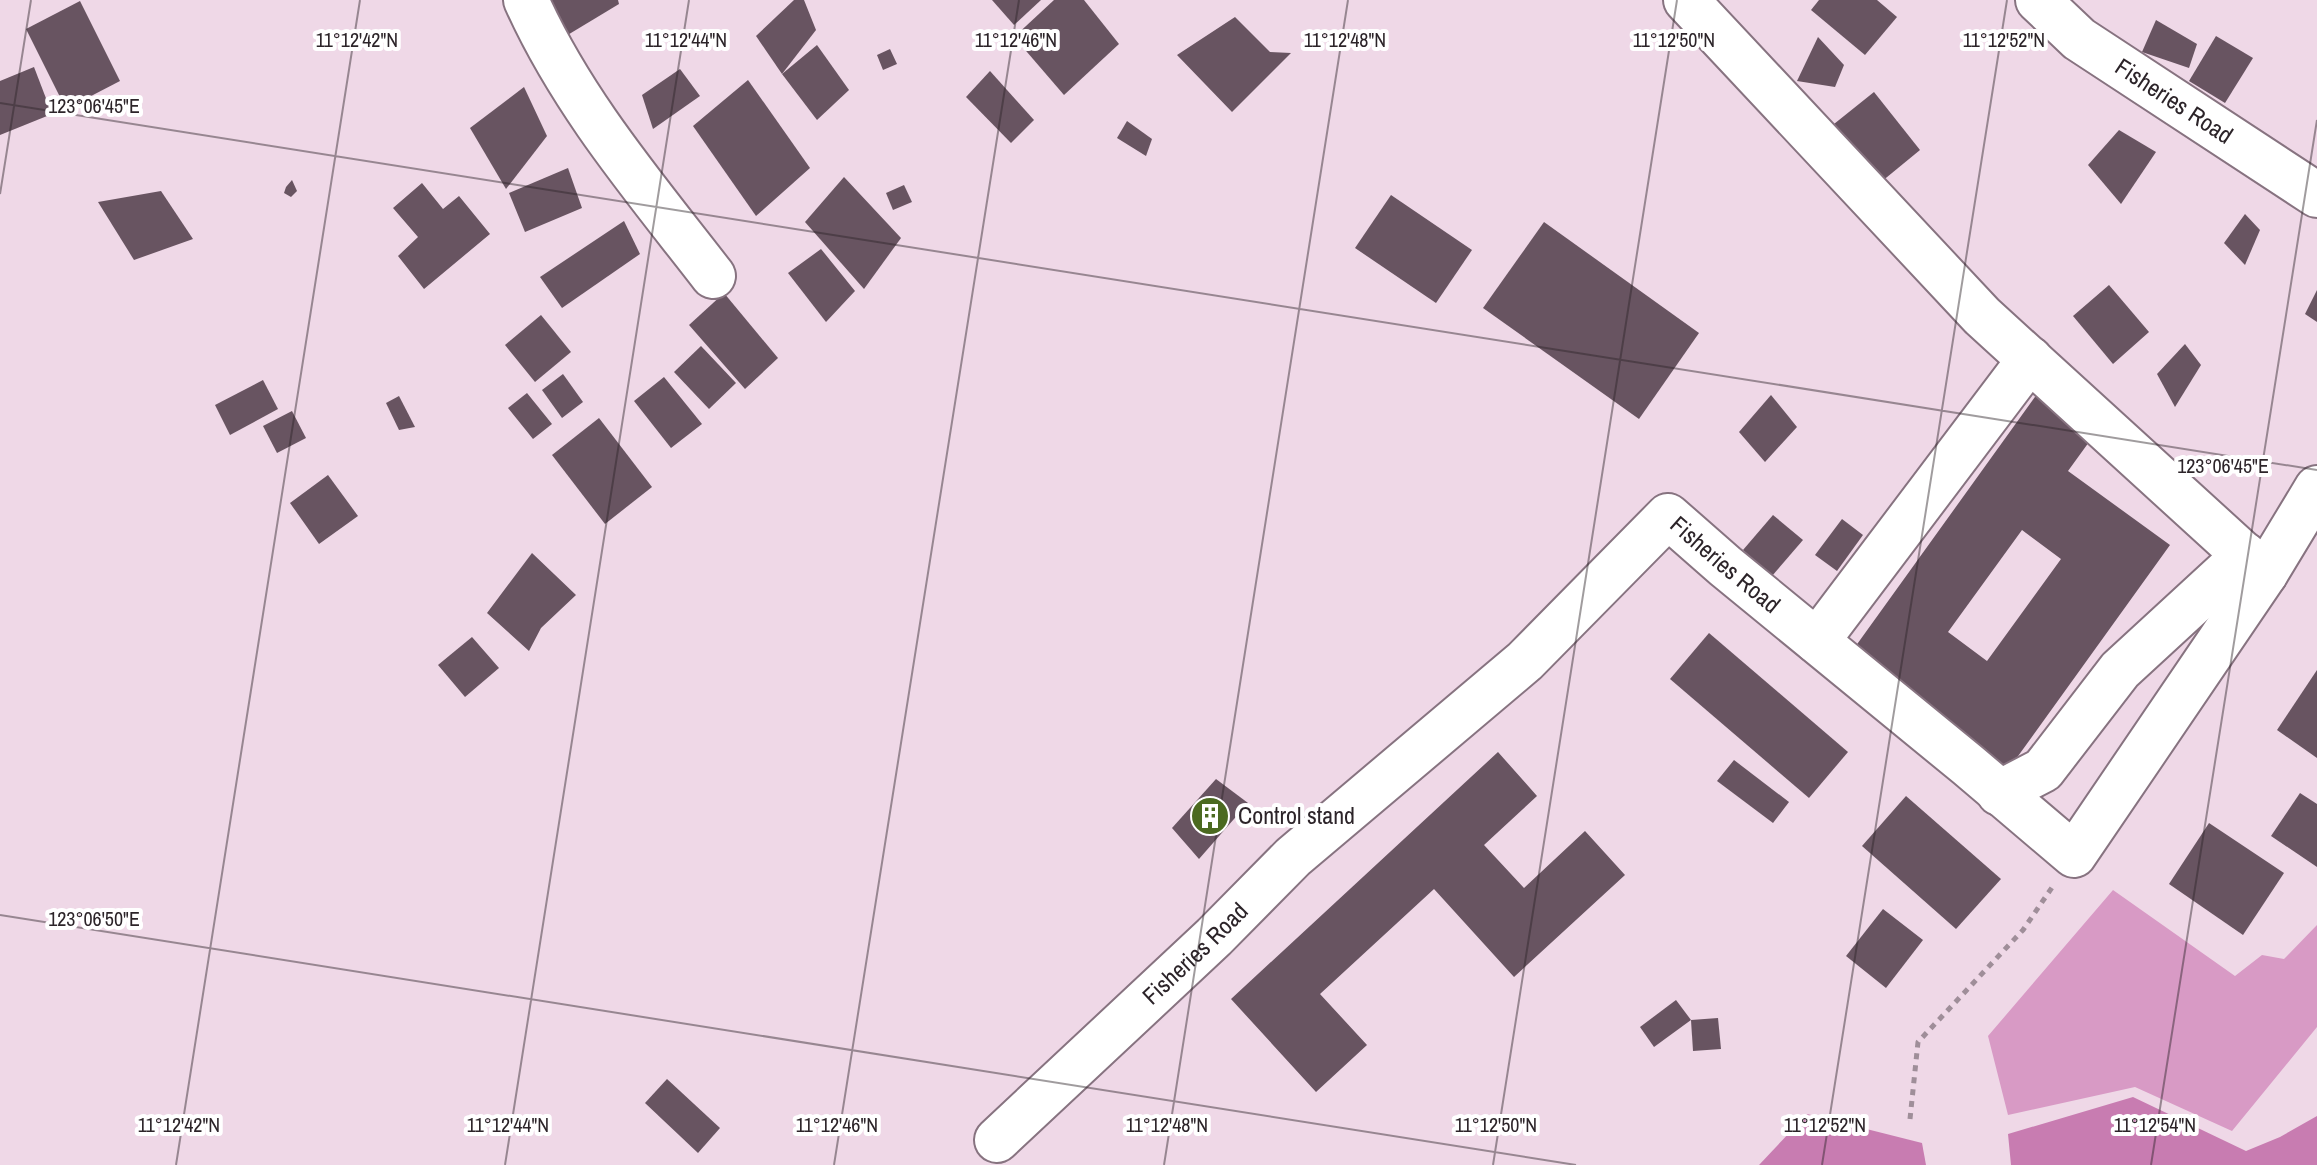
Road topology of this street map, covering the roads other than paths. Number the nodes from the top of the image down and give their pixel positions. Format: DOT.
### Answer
graph roads {
  1 [pos="526,0"];
  2 [pos="1686,0"];
  3 [pos="2038,0"];
  4 [pos="2084,19"];
  5 [pos="2317,195"];
  6 [pos="713,276"];
  7 [pos="2030,359"];
  8 [pos="2317,488"];
  9 [pos="2255,564"];
  10 [pos="1817,641"];
  11 [pos="1999,793"];
  12 [pos="997,1140"];
  1 -- 6 [label="street"];
  2 -- 7 [label="street"];
  3 -- 4 [label="street, Fisheries Road"];
  4 -- 5 [label="street, Fisheries Road"];
  7 -- 9 [label="street"];
  7 -- 10 [label="street"];
  8 -- 9 [label="street"];
  9 -- 11 [label="street"];
  9 -- 11 [label="street, Fisheries Road"];
  10 -- 11 [label="street, Fisheries Road"];
  10 -- 12 [label="street, Fisheries Road"];
}
